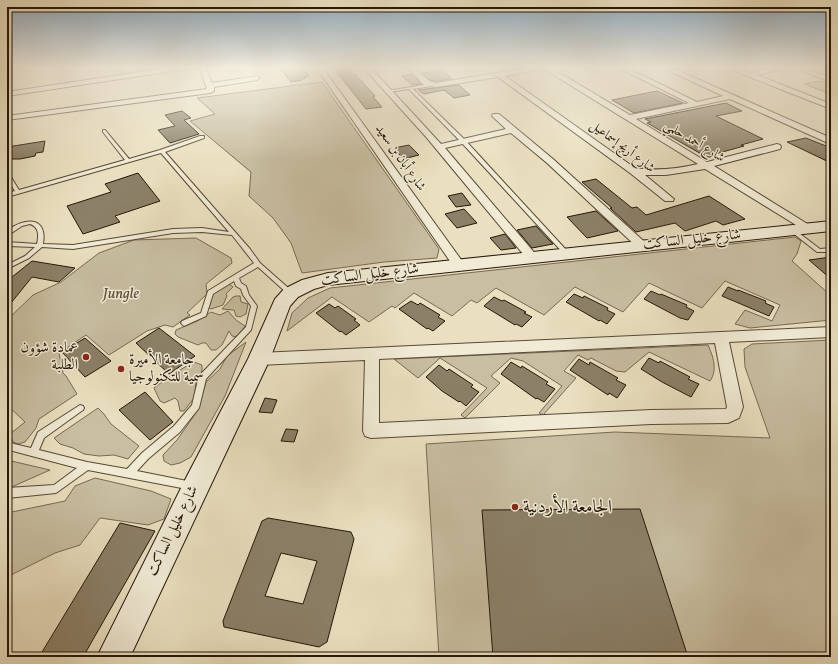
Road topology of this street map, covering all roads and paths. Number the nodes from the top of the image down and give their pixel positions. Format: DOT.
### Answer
graph roads {
  1 [pos="159,98"];
  2 [pos="341,98"];
  3 [pos="395,98"];
  4 [pos="420,98"];
  5 [pos="532,98"];
  6 [pos="596,98"];
  7 [pos="684,98"];
  8 [pos="724,98"];
  9 [pos="732,98"];
  10 [pos="808,98"];
  11 [pos="694,103"];
  12 [pos="831,107"];
  13 [pos="496,116"];
  14 [pos="7,118"];
  15 [pos="629,118"];
  16 [pos="511,130"];
  17 [pos="104,131"];
  18 [pos="202,137"];
  19 [pos="462,141"];
  20 [pos="831,141"];
  21 [pos="438,146"];
  22 [pos="777,147"];
  23 [pos="162,151"];
  24 [pos="128,161"];
  25 [pos="707,164"];
  26 [pos="634,171"];
  27 [pos="7,174"];
  28 [pos="18,192"];
  29 [pos="7,195"];
  30 [pos="669,199"];
  31 [pos="831,226"];
  32 [pos="799,228"];
  33 [pos="7,234"];
  34 [pos="234,234"];
  35 [pos="7,244"];
  36 [pos="642,245"];
  37 [pos="40,246"];
  38 [pos="831,250"];
  39 [pos="567,254"];
  40 [pos="532,257"];
  41 [pos="258,264"];
  42 [pos="458,264"];
  43 [pos="7,266"];
  44 [pos="236,277"];
  45 [pos="291,293"];
  46 [pos="184,323"];
  47 [pos="831,332"];
  48 [pos="721,338"];
  49 [pos="372,353"];
  50 [pos="259,359"];
  51 [pos="80,408"];
  52 [pos="7,444"];
  53 [pos="34,452"];
  54 [pos="87,466"];
  55 [pos="129,474"];
  56 [pos="195,486"];
  57 [pos="7,493"];
  58 [pos="113,657"];
  1 -- 14 [label="street"];
  2 -- 42 [label="street, شارع أبان بن سعيد"];
  3 -- 21 [label="street"];
  4 -- 19 [label="lane"];
  5 -- 26 [label="street, شارع أريج إسماعيل"];
  6 -- 15 [label="street, شارع أحمد حلمي"];
  7 -- 11 [label="street"];
  8 -- 11 [label="street"];
  9 -- 20 [label="street"];
  10 -- 12 [label="street"];
  11 -- 15 [label="street"];
  13 -- 16 [label="street"];
  15 -- 25 [label="street, شارع أحمد حلمي"];
  16 -- 19 [label="street"];
  16 -- 36 [label="street"];
  17 -- 24 [label="lane"];
  18 -- 23 [label="lane"];
  19 -- 21 [label="street"];
  19 -- 39 [label="lane"];
  21 -- 40 [label="street"];
  22 -- 25 [label="street"];
  23 -- 24 [label="lane"];
  23 -- 34 [label="lane"];
  24 -- 28 [label="lane"];
  25 -- 26 [label="street"];
  25 -- 32 [label="street, شارع أحمد حلمي"];
  26 -- 30 [label="street, شارع أريج إسماعيل"];
  27 -- 28 [label="lane"];
  28 -- 29 [label="lane"];
  31 -- 32 [label="street, شارع خليل الساكت"];
  32 -- 36 [label="street, شارع خليل الساكت"];
  32 -- 38 [label="lane"];
  33 -- 37 [label="lane"];
  34 -- 37 [label="lane"];
  34 -- 41 [label="lane"];
  35 -- 37 [label="lane"];
  36 -- 39 [label="street, شارع خليل الساكت"];
  37 -- 43 [label="lane"];
  39 -- 40 [label="street, شارع خليل الساكت"];
  40 -- 42 [label="street, شارع خليل الساكت"];
  41 -- 44 [label="lane"];
  41 -- 45 [label="lane"];
  42 -- 45 [label="street, شارع خليل الساكت"];
  44 -- 46 [label="lane"];
  44 -- 55 [label="lane"];
  45 -- 50 [label="street, شارع خليل الساكت"];
  47 -- 48 [label="street"];
  48 -- 49 [label="street"];
  48 -- 49 [label="street"];
  49 -- 50 [label="street"];
  50 -- 56 [label="street, شارع خليل الساكت"];
  51 -- 53 [label="lane"];
  52 -- 53 [label="lane"];
  53 -- 54 [label="lane"];
  54 -- 55 [label="lane"];
  54 -- 57 [label="lane"];
  55 -- 56 [label="lane"];
  56 -- 58 [label="street, شارع خليل الساكت"];
}
